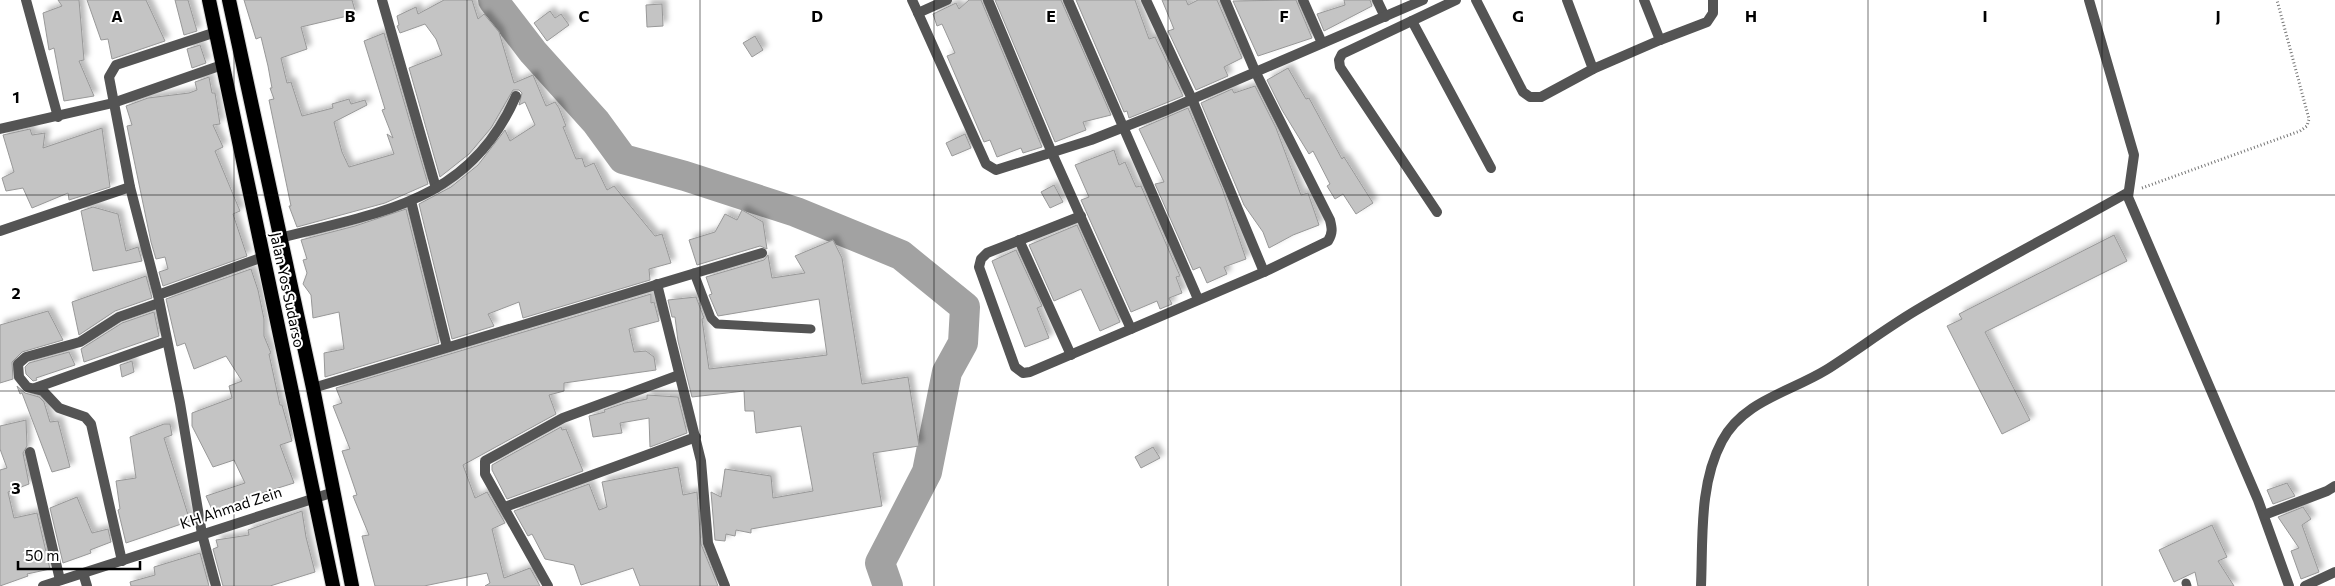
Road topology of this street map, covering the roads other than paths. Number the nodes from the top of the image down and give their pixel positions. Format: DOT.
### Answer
graph roads {
  1 [pos="26,0"];
  2 [pos="209,0"];
  3 [pos="229,0"];
  4 [pos="382,0"];
  5 [pos="912,0"];
  6 [pos="947,0"];
  7 [pos="988,0"];
  8 [pos="1068,0"];
  9 [pos="1146,0"];
  10 [pos="1225,0"];
  11 [pos="1303,0"];
  12 [pos="1377,0"];
  13 [pos="1423,0"];
  14 [pos="1456,0"];
  15 [pos="1476,0"];
  16 [pos="1567,0"];
  17 [pos="1644,0"];
  18 [pos="1713,0"];
  19 [pos="2089,0"];
  20 [pos="918,13"];
  21 [pos="1384,17"];
  22 [pos="1412,21"];
  23 [pos="216,32"];
  24 [pos="1660,40"];
  25 [pos="1322,43"];
  26 [pos="222,65"];
  27 [pos="1593,69"];
  28 [pos="1255,72"];
  29 [pos="516,96"];
  30 [pos="1192,100"];
  31 [pos="113,103"];
  32 [pos="58,117"];
  33 [pos="1123,128"];
  34 [pos="0,129"];
  35 [pos="1052,153"];
  36 [pos="1491,168"];
  37 [pos="130,187"];
  38 [pos="436,188"];
  39 [pos="2127,195"];
  40 [pos="411,202"];
  41 [pos="1437,212"];
  42 [pos="1080,216"];
  43 [pos="0,231"];
  44 [pos="280,238"];
  45 [pos="1019,240"];
  46 [pos="762,253"];
  47 [pos="263,257"];
  48 [pos="1264,272"];
  49 [pos="694,273"];
  50 [pos="657,284"];
  51 [pos="1198,298"];
  52 [pos="158,299"];
  53 [pos="811,329"];
  54 [pos="1131,329"];
  55 [pos="166,341"];
  56 [pos="447,347"];
  57 [pos="1071,355"];
  58 [pos="679,375"];
  59 [pos="36,388"];
  60 [pos="313,388"];
  61 [pos="696,437"];
  62 [pos="30,452"];
  63 [pos="2335,486"];
  64 [pos="334,492"];
  65 [pos="315,496"];
  66 [pos="504,507"];
  67 [pos="2264,515"];
  68 [pos="202,534"];
  69 [pos="122,561"];
  70 [pos="2335,572"];
  71 [pos="83,574"];
  72 [pos="60,580"];
  73 [pos="43,586"];
  74 [pos="87,586"];
  75 [pos="216,586"];
  76 [pos="333,586"];
  77 [pos="352,586"];
  78 [pos="548,586"];
  79 [pos="725,586"];
  80 [pos="1701,586"];
  81 [pos="2289,586"];
  82 [pos="2305,586"];
  1 -- 32 [label="street"];
  2 -- 23 [label="highway, Jalan Yos Sudarso"];
  3 -- 44 [label="highway, Jalan Yos Sudarso"];
  4 -- 38 [label="street"];
  5 -- 20 [label="street"];
  6 -- 20 [label="street"];
  7 -- 35 [label="street"];
  8 -- 33 [label="street"];
  9 -- 30 [label="street"];
  10 -- 28 [label="street"];
  11 -- 25 [label="street"];
  12 -- 21 [label="street"];
  13 -- 21 [label="street"];
  14 -- 22 [label="street"];
  15 -- 27 [label="street"];
  16 -- 27 [label="street"];
  17 -- 24 [label="street"];
  18 -- 24 [label="street"];
  19 -- 39 [label="street"];
  20 -- 35 [label="street"];
  21 -- 25 [label="street"];
  22 -- 36 [label="street"];
  22 -- 41 [label="street"];
  23 -- 26 [label="highway, Jalan Yos Sudarso"];
  23 -- 31 [label="street"];
  24 -- 27 [label="street"];
  25 -- 28 [label="street"];
  26 -- 31 [label="street"];
  26 -- 47 [label="highway, Jalan Yos Sudarso"];
  28 -- 30 [label="street"];
  28 -- 48 [label="street"];
  29 -- 38 [label="street"];
  30 -- 33 [label="street"];
  30 -- 48 [label="street"];
  31 -- 32 [label="street"];
  31 -- 37 [label="street"];
  32 -- 34 [label="street"];
  33 -- 35 [label="street"];
  33 -- 51 [label="street"];
  35 -- 42 [label="street"];
  37 -- 43 [label="street"];
  37 -- 52 [label="street"];
  38 -- 40 [label="street"];
  39 -- 67 [label="street"];
  39 -- 80 [label="street"];
  40 -- 44 [label="street"];
  40 -- 56 [label="street"];
  42 -- 45 [label="street"];
  42 -- 54 [label="street"];
  44 -- 60 [label="highway, Jalan Yos Sudarso"];
  45 -- 57 [label="street"];
  45 -- 57 [label="street"];
  46 -- 49 [label="street"];
  47 -- 52 [label="street"];
  47 -- 65 [label="highway, Jalan Yos Sudarso"];
  48 -- 51 [label="street"];
  49 -- 50 [label="street"];
  49 -- 53 [label="lane"];
  50 -- 56 [label="street"];
  50 -- 58 [label="street"];
  51 -- 54 [label="street"];
  52 -- 55 [label="street"];
  52 -- 59 [label="street"];
  54 -- 57 [label="street"];
  55 -- 59 [label="street"];
  55 -- 68 [label="street"];
  56 -- 60 [label="street"];
  58 -- 61 [label="street"];
  58 -- 66 [label="street"];
  59 -- 69 [label="street"];
  60 -- 64 [label="highway, Jalan Yos Sudarso"];
  61 -- 66 [label="street"];
  61 -- 79 [label="street"];
  62 -- 72 [label="street"];
  63 -- 67 [label="street"];
  64 -- 65 [label="street, KH Ahmad Zein"];
  64 -- 77 [label="highway, Jalan Yos Sudarso"];
  65 -- 68 [label="street, KH Ahmad Zein"];
  65 -- 76 [label="highway, Jalan Yos Sudarso"];
  66 -- 78 [label="street"];
  67 -- 81 [label="street"];
  68 -- 69 [label="street, KH Ahmad Zein"];
  68 -- 75 [label="street"];
  69 -- 71 [label="street, KH Ahmad Zein"];
  70 -- 82 [label="street"];
  71 -- 72 [label="street, KH Ahmad Zein"];
  71 -- 74 [label="street"];
  72 -- 73 [label="street, KH Ahmad Zein"];
}
